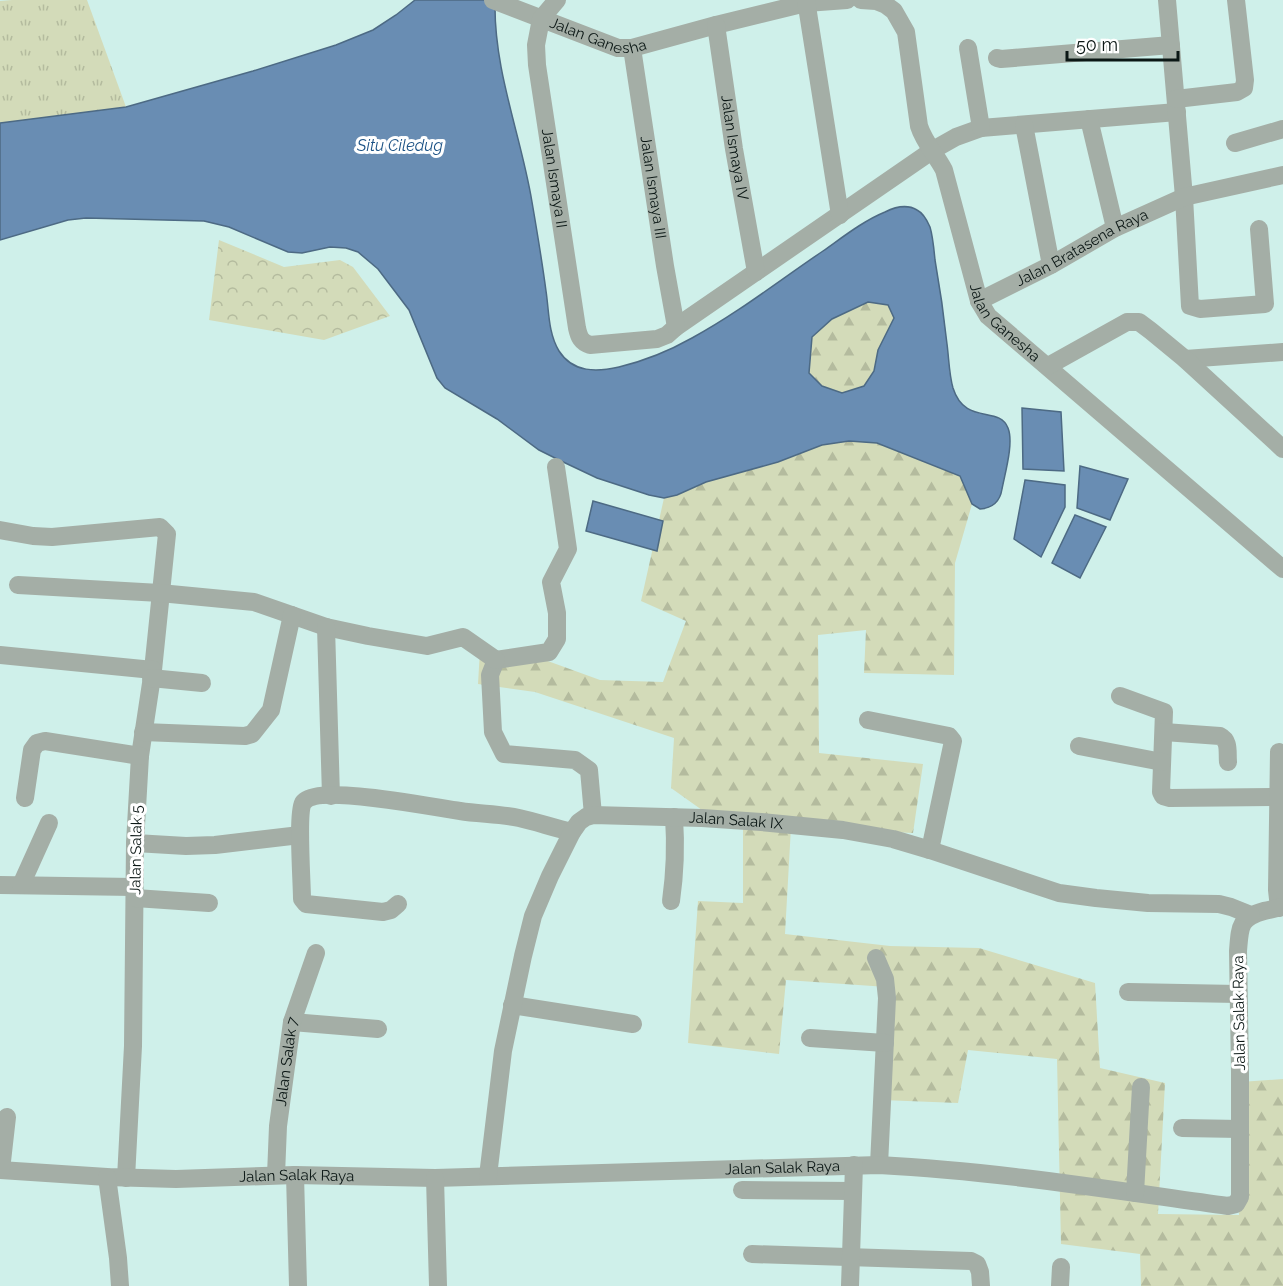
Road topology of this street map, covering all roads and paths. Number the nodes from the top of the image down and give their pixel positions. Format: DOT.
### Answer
graph roads {
  1 [pos="493,0"];
  2 [pos="557,0"];
  3 [pos="847,0"];
  4 [pos="861,0"];
  5 [pos="907,0"];
  6 [pos="1167,0"];
  7 [pos="1236,0"];
  8 [pos="806,2"];
  9 [pos="886,6"];
  10 [pos="541,19"];
  11 [pos="716,25"];
  12 [pos="1171,45"];
  13 [pos="632,48"];
  14 [pos="968,48"];
  15 [pos="997,58"];
  16 [pos="1177,106"];
  17 [pos="1089,119"];
  18 [pos="1024,125"];
  19 [pos="981,128"];
  20 [pos="1283,129"];
  21 [pos="1235,143"];
  22 [pos="933,150"];
  23 [pos="1283,176"];
  24 [pos="1184,197"];
  25 [pos="840,215"];
  26 [pos="1114,228"];
  27 [pos="1259,229"];
  28 [pos="1051,265"];
  29 [pos="756,272"];
  30 [pos="979,301"];
  31 [pos="676,327"];
  32 [pos="1283,351"];
  33 [pos="1185,359"];
  34 [pos="1048,366"];
  35 [pos="1283,449"];
  36 [pos="556,467"];
  37 [pos="0,530"];
  38 [pos="1283,569"];
  39 [pos="18,585"];
  40 [pos="159,594"];
  41 [pos="292,615"];
  42 [pos="326,627"];
  43 [pos="0,655"];
  44 [pos="496,660"];
  45 [pos="152,674"];
  46 [pos="202,683"];
  47 [pos="1120,696"];
  48 [pos="868,720"];
  49 [pos="143,732"];
  50 [pos="1164,732"];
  51 [pos="1079,746"];
  52 [pos="1280,752"];
  53 [pos="140,756"];
  54 [pos="1162,762"];
  55 [pos="1228,762"];
  56 [pos="331,796"];
  57 [pos="1281,797"];
  58 [pos="26,798"];
  59 [pos="593,815"];
  60 [pos="674,818"];
  61 [pos="49,824"];
  62 [pos="572,832"];
  63 [pos="300,835"];
  64 [pos="135,843"];
  65 [pos="930,850"];
  66 [pos="1280,864"];
  67 [pos="0,885"];
  68 [pos="21,885"];
  69 [pos="135,893"];
  70 [pos="671,901"];
  71 [pos="209,903"];
  72 [pos="398,904"];
  73 [pos="1281,908"];
  74 [pos="1251,915"];
  75 [pos="316,952"];
  76 [pos="876,958"];
  77 [pos="1128,992"];
  78 [pos="1238,994"];
  79 [pos="512,1005"];
  80 [pos="292,1022"];
  81 [pos="633,1024"];
  82 [pos="378,1029"];
  83 [pos="810,1038"];
  84 [pos="885,1043"];
  85 [pos="1141,1087"];
  86 [pos="7,1117"];
  87 [pos="1182,1128"];
  88 [pos="1240,1129"];
  89 [pos="854,1165"];
  90 [pos="879,1165"];
  91 [pos="1,1170"];
  92 [pos="276,1175"];
  93 [pos="295,1175"];
  94 [pos="488,1176"];
  95 [pos="107,1177"];
  96 [pos="126,1178"];
  97 [pos="435,1178"];
  98 [pos="742,1190"];
  99 [pos="853,1191"];
  100 [pos="1135,1193"];
  101 [pos="752,1254"];
  102 [pos="852,1257"];
  103 [pos="1061,1268"];
  104 [pos="120,1286"];
  105 [pos="298,1286"];
  106 [pos="438,1286"];
  107 [pos="850,1286"];
  108 [pos="981,1286"];
  109 [pos="1060,1286"];
  1 -- 10 [label="street, Jalan Ganesha"];
  2 -- 10 [label="street"];
  3 -- 8 [label="street, Jalan Ganesha"];
  4 -- 9 [label="street"];
  5 -- 9 [label="street"];
  6 -- 12 [label="street"];
  7 -- 16 [label="street"];
  8 -- 11 [label="street, Jalan Ganesha"];
  8 -- 25 [label="street"];
  9 -- 22 [label="street, Jalan Ganesha"];
  10 -- 13 [label="street, Jalan Ganesha"];
  10 -- 31 [label="street, Jalan Ismaya II"];
  11 -- 13 [label="street, Jalan Ganesha"];
  11 -- 29 [label="street, Jalan Ismaya IV"];
  12 -- 15 [label="street"];
  12 -- 16 [label="street"];
  13 -- 31 [label="street, Jalan Ismaya III"];
  14 -- 19 [label="street"];
  16 -- 17 [label="street"];
  16 -- 24 [label="street"];
  17 -- 18 [label="street"];
  17 -- 26 [label="street"];
  18 -- 19 [label="street"];
  18 -- 28 [label="street"];
  19 -- 22 [label="street"];
  20 -- 21 [label="street"];
  22 -- 25 [label="street"];
  22 -- 30 [label="street, Jalan Ganesha"];
  23 -- 24 [label="street, Jalan Bratasena Raya"];
  24 -- 26 [label="street, Jalan Bratasena Raya"];
  24 -- 27 [label="street"];
  25 -- 29 [label="street"];
  26 -- 28 [label="street, Jalan Bratasena Raya"];
  28 -- 30 [label="street, Jalan Bratasena Raya"];
  29 -- 31 [label="street"];
  30 -- 34 [label="street, Jalan Ganesha"];
  32 -- 33 [label="street"];
  33 -- 34 [label="street"];
  33 -- 35 [label="street"];
  34 -- 38 [label="street, Jalan Ganesha"];
  36 -- 44 [label="street"];
  37 -- 40 [label="street, Jalan Salak 5"];
  39 -- 40 [label="street"];
  40 -- 41 [label="street"];
  40 -- 45 [label="street, Jalan Salak 5"];
  41 -- 42 [label="street"];
  41 -- 49 [label="street"];
  42 -- 44 [label="street"];
  42 -- 56 [label="street"];
  43 -- 45 [label="street"];
  44 -- 59 [label="street"];
  45 -- 46 [label="street"];
  45 -- 49 [label="street, Jalan Salak 5"];
  47 -- 50 [label="street"];
  48 -- 65 [label="street"];
  49 -- 53 [label="street, Jalan Salak 5"];
  50 -- 54 [label="street"];
  50 -- 55 [label="street"];
  51 -- 54 [label="street"];
  52 -- 57 [label="street"];
  53 -- 58 [label="street"];
  53 -- 64 [label="street, Jalan Salak 5"];
  54 -- 57 [label="street"];
  56 -- 62 [label="street"];
  56 -- 63 [label="street"];
  57 -- 66 [label="street"];
  59 -- 60 [label="street, Jalan Salak IX"];
  59 -- 62 [label="street"];
  60 -- 65 [label="street, Jalan Salak IX"];
  60 -- 70 [label="street"];
  61 -- 68 [label="street"];
  62 -- 79 [label="street"];
  63 -- 64 [label="street"];
  63 -- 72 [label="street"];
  64 -- 69 [label="street, Jalan Salak 5"];
  65 -- 74 [label="street, Jalan Salak IX"];
  66 -- 73 [label="street"];
  67 -- 68 [label="street"];
  68 -- 69 [label="street"];
  69 -- 71 [label="street"];
  69 -- 96 [label="street, Jalan Salak 5"];
  73 -- 74 [label="street"];
  74 -- 78 [label="street, Jalan Salak Raya"];
  75 -- 80 [label="street, Jalan Salak 7"];
  76 -- 84 [label="street"];
  77 -- 78 [label="street"];
  78 -- 88 [label="street, Jalan Salak Raya"];
  79 -- 81 [label="street"];
  79 -- 94 [label="street"];
  80 -- 82 [label="street"];
  80 -- 92 [label="street, Jalan Salak 7"];
  83 -- 84 [label="street"];
  84 -- 90 [label="street"];
  85 -- 100 [label="street"];
  86 -- 91 [label="street"];
  87 -- 88 [label="street"];
  88 -- 100 [label="street, Jalan Salak Raya"];
  89 -- 90 [label="street, Jalan Salak Raya"];
  89 -- 94 [label="street, Jalan Salak Raya"];
  89 -- 99 [label="street"];
  90 -- 100 [label="street, Jalan Salak Raya"];
  91 -- 95 [label="street, Jalan Salak Raya"];
  92 -- 93 [label="street, Jalan Salak Raya"];
  92 -- 96 [label="street, Jalan Salak Raya"];
  93 -- 97 [label="street, Jalan Salak Raya"];
  93 -- 105 [label="street"];
  94 -- 97 [label="street, Jalan Salak Raya"];
  95 -- 96 [label="street, Jalan Salak Raya"];
  95 -- 104 [label="street"];
  97 -- 106 [label="street"];
  98 -- 99 [label="street"];
  99 -- 102 [label="street"];
  101 -- 102 [label="street"];
  102 -- 107 [label="street"];
  102 -- 108 [label="street"];
  103 -- 109 [label="street"];
}
